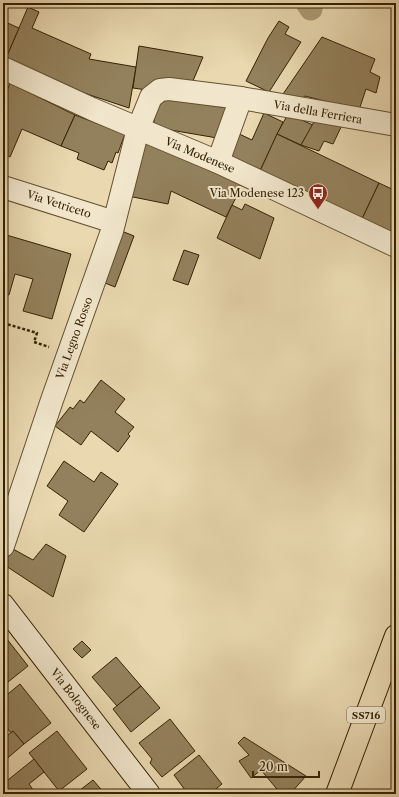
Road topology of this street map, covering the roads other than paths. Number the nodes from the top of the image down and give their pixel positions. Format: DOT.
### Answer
graph roads {
  1 [pos="3,68"];
  2 [pos="240,98"];
  3 [pos="396,125"];
  4 [pos="138,129"];
  5 [pos="218,162"];
  6 [pos="3,187"];
  7 [pos="114,222"];
  8 [pos="396,246"];
  9 [pos="3,546"];
  10 [pos="3,605"];
  11 [pos="396,636"];
  12 [pos="149,794"];
  13 [pos="337,794"];
  1 -- 4 [label="street, Via Modenese"];
  2 -- 3 [label="street, Via della Ferriera"];
  2 -- 4 [label="street, Via della Ferriera"];
  2 -- 5 [label="street"];
  4 -- 5 [label="street, Via Modenese"];
  4 -- 7 [label="street, Via Legno Rosso"];
  5 -- 8 [label="street, Via Modenese"];
  6 -- 7 [label="street, Via Vetriceto"];
  7 -- 9 [label="street, Via Legno Rosso"];
  10 -- 12 [label="street, Via Bolognese"];
  11 -- 13 [label="main road, SS716"];
}
